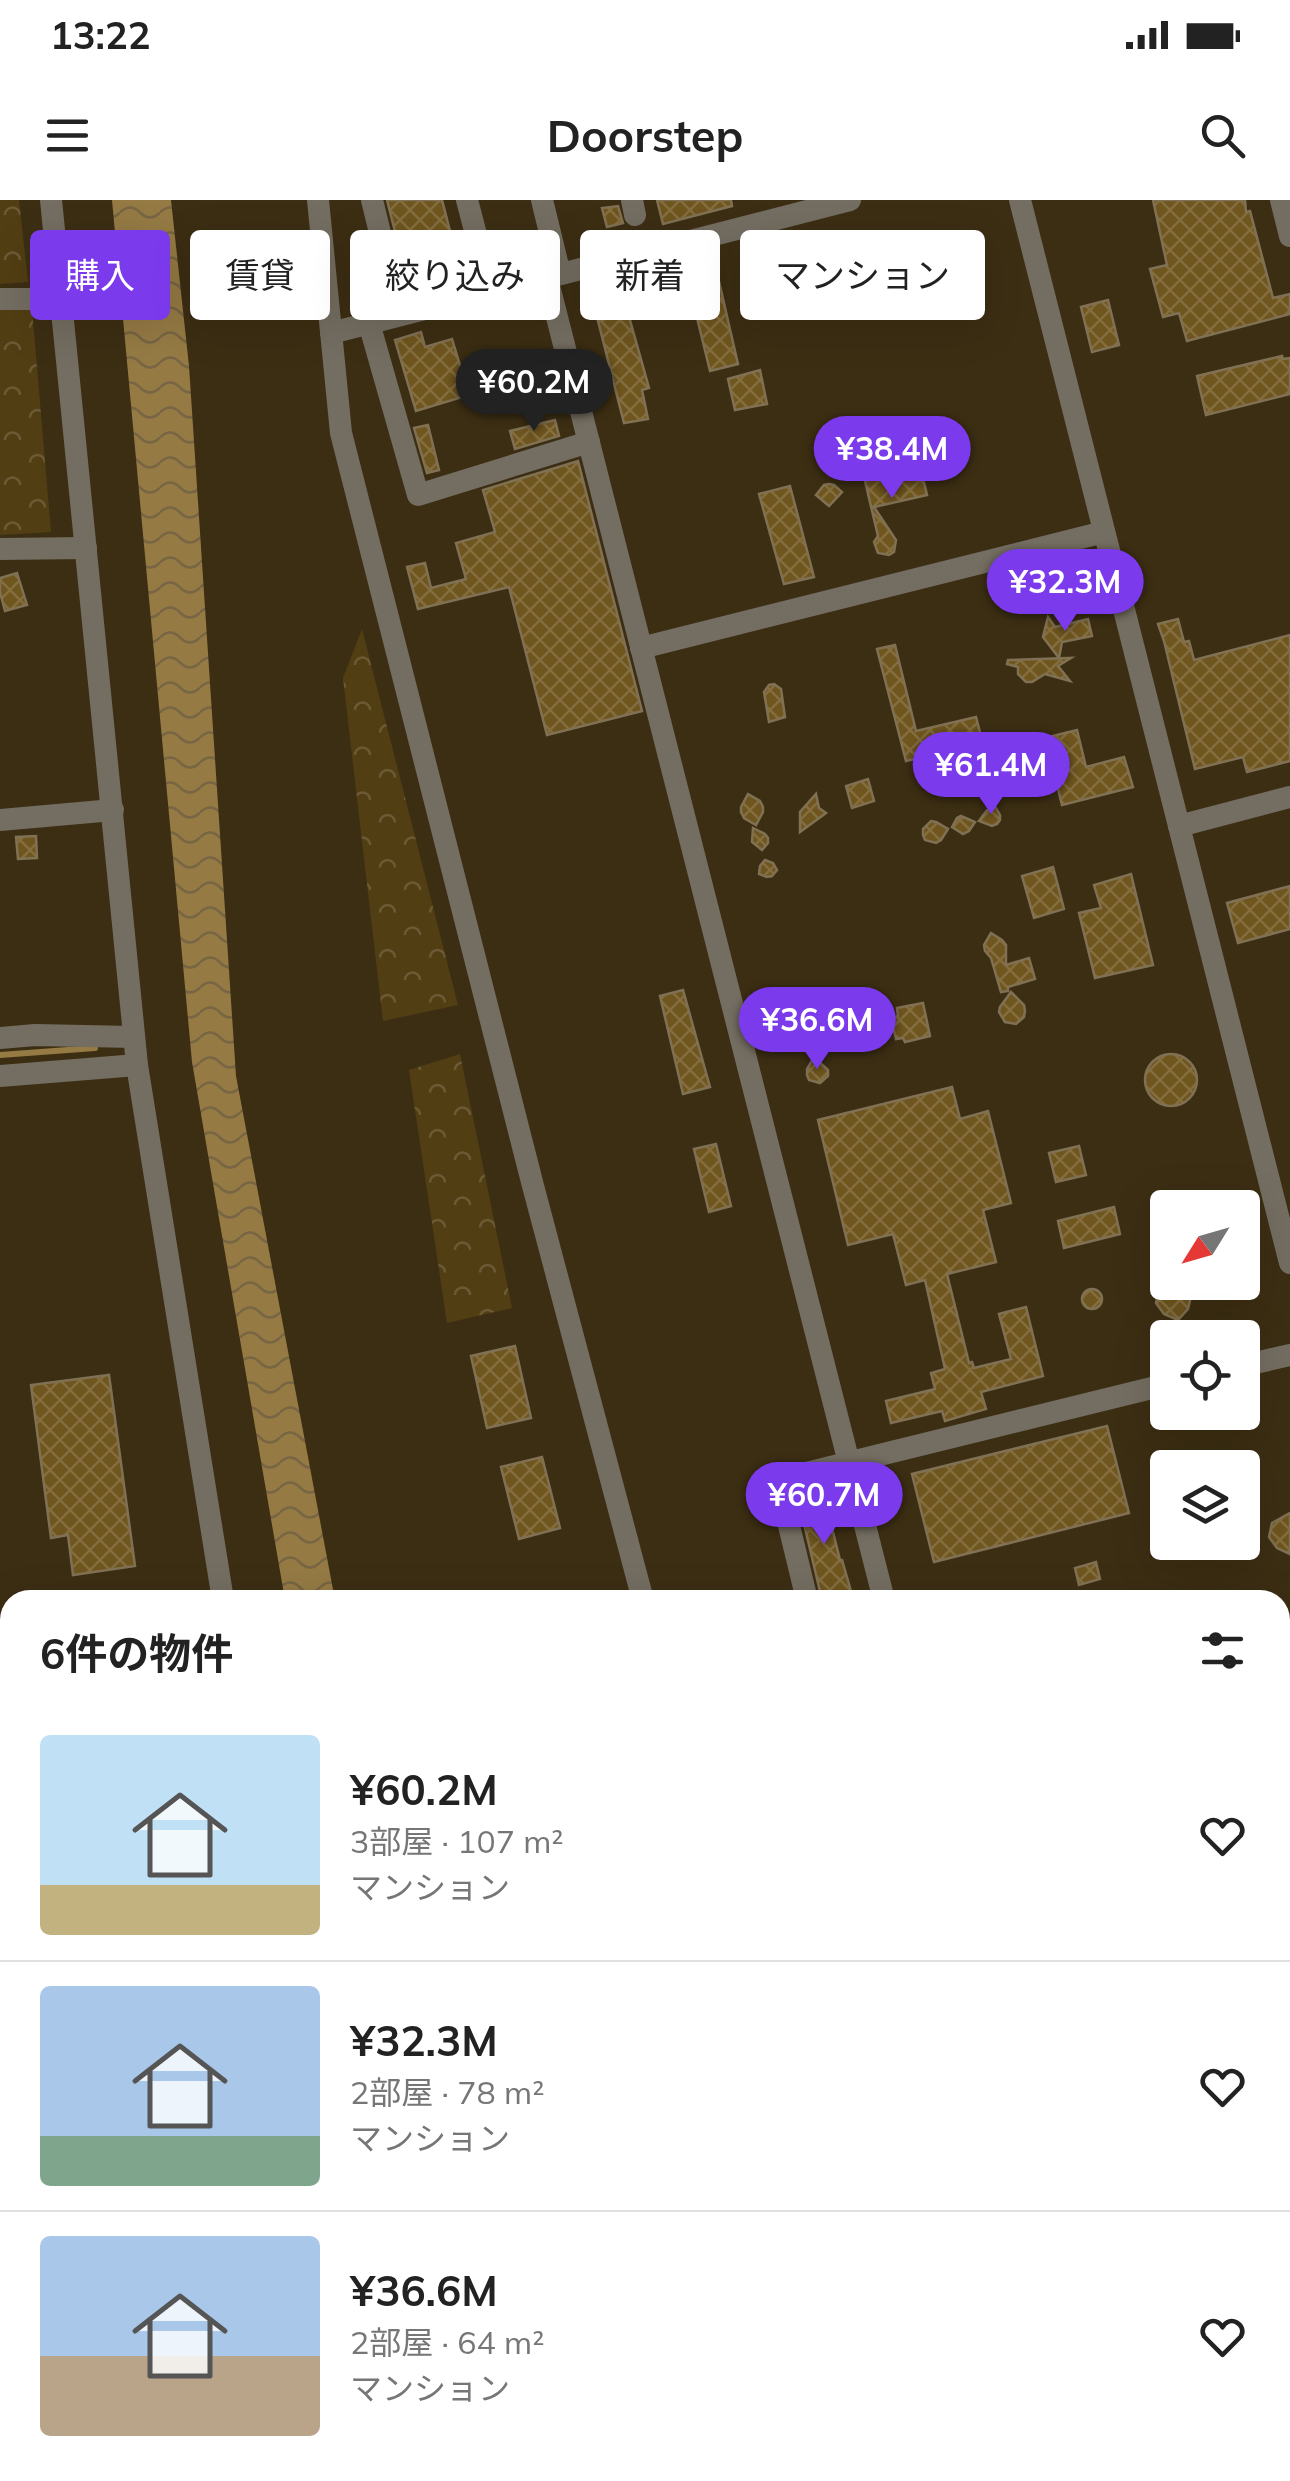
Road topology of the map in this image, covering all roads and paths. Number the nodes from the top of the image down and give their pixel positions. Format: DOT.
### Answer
graph roads {
  1 [pos="51,200"];
  2 [pos="318,200"];
  3 [pos="372,200"];
  4 [pos="467,200"];
  5 [pos="542,200"];
  6 [pos="850,200"];
  7 [pos="1020,200"];
  8 [pos="1281,200"];
  9 [pos="805,206"];
  10 [pos="54,230"];
  11 [pos="379,230"];
  12 [pos="475,230"];
  13 [pos="547,230"];
  14 [pos="1290,236"];
  15 [pos="560,274"];
  16 [pos="0,299"];
  17 [pos="30,299"];
  18 [pos="560,304"];
  19 [pos="63,320"];
  20 [pos="381,320"];
  21 [pos="369,323"];
  22 [pos="331,333"];
  23 [pos="589,442"];
  24 [pos="1104,532"];
  25 [pos="0,548"];
  26 [pos="86,548"];
  27 [pos="641,648"];
  28 [pos="1290,796"];
  29 [pos="113,810"];
  30 [pos="0,820"];
  31 [pos="1179,826"];
  32 [pos="134,1037"];
  33 [pos="0,1038"];
  34 [pos="137,1065"];
  35 [pos="0,1076"];
  36 [pos="1290,1263"];
  37 [pos="1290,1355"];
  38 [pos="1260,1362"];
  39 [pos="1150,1388"];
  40 [pos="848,1461"];
  41 [pos="221,1590"];
  42 [pos="640,1590"];
  43 [pos="805,1590"];
  44 [pos="881,1590"];
  1 -- 10 [label="street"];
  2 -- 22 [label="street"];
  3 -- 11 [label="street"];
  4 -- 12 [label="street"];
  5 -- 13 [label="street"];
  6 -- 9 [label="street"];
  7 -- 24 [label="street"];
  8 -- 14 [label="street"];
  9 -- 15 [label="street"];
  16 -- 17 [label="street"];
  18 -- 23 [label="street"];
  19 -- 26 [label="street"];
  20 -- 21 [label="street"];
  21 -- 22 [label="street"];
  21 -- 23 [label="street"];
  22 -- 42 [label="street"];
  23 -- 27 [label="street"];
  24 -- 27 [label="street"];
  24 -- 31 [label="street"];
  25 -- 26 [label="street"];
  26 -- 29 [label="street"];
  27 -- 40 [label="street"];
  28 -- 31 [label="street"];
  29 -- 30 [label="street"];
  29 -- 32 [label="street"];
  31 -- 36 [label="street"];
  32 -- 33 [label="street"];
  32 -- 34 [label="street"];
  34 -- 35 [label="street"];
  34 -- 41 [label="street"];
  37 -- 38 [label="street"];
  39 -- 40 [label="street"];
  40 -- 43 [label="street"];
  40 -- 44 [label="street"];
}
